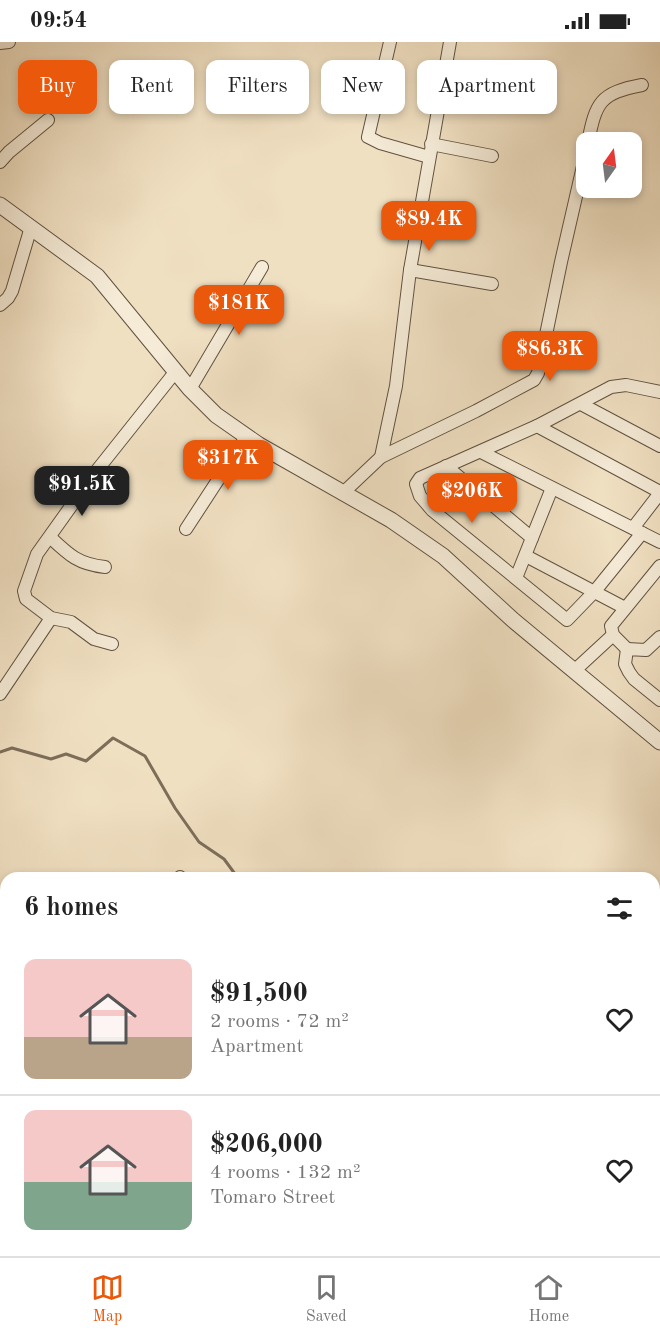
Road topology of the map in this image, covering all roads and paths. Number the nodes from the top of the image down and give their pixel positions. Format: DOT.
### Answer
graph roads {
  1 [pos="9,42"];
  2 [pos="390,42"];
  3 [pos="450,42"];
  4 [pos="0,43"];
  5 [pos="642,85"];
  6 [pos="48,120"];
  7 [pos="591,132"];
  8 [pos="431,144"];
  9 [pos="492,156"];
  10 [pos="429,157"];
  11 [pos="0,162"];
  12 [pos="576,196"];
  13 [pos="0,205"];
  14 [pos="31,227"];
  15 [pos="262,267"];
  16 [pos="410,270"];
  17 [pos="492,284"];
  18 [pos="0,305"];
  19 [pos="176,371"];
  20 [pos="190,388"];
  21 [pos="660,392"];
  22 [pos="580,404"];
  23 [pos="537,426"];
  24 [pos="246,436"];
  25 [pos="660,446"];
  26 [pos="482,452"];
  27 [pos="381,457"];
  28 [pos="446,466"];
  29 [pos="552,488"];
  30 [pos="344,492"];
  31 [pos="660,493"];
  32 [pos="186,529"];
  33 [pos="638,531"];
  34 [pos="50,537"];
  35 [pos="532,538"];
  36 [pos="660,542"];
  37 [pos="526,556"];
  38 [pos="660,566"];
  39 [pos="105,567"];
  40 [pos="516,578"];
  41 [pos="595,591"];
  42 [pos="625,608"];
  43 [pos="51,618"];
  44 [pos="613,635"];
  45 [pos="660,637"];
  46 [pos="112,644"];
  47 [pos="627,649"];
  48 [pos="574,671"];
  49 [pos="0,694"];
  50 [pos="660,700"];
  51 [pos="660,742"];
  1 -- 4 [label="street"];
  2 -- 10 [label="street"];
  3 -- 8 [label="street"];
  5 -- 7 [label="street"];
  6 -- 11 [label="street"];
  8 -- 9 [label="street"];
  8 -- 10 [label="street"];
  10 -- 16 [label="street"];
  12 -- 27 [label="street"];
  13 -- 14 [label="street"];
  14 -- 18 [label="street"];
  14 -- 19 [label="street"];
  15 -- 20 [label="street"];
  16 -- 17 [label="street"];
  16 -- 27 [label="street"];
  19 -- 20 [label="street"];
  19 -- 34 [label="street"];
  20 -- 24 [label="street"];
  21 -- 22 [label="street"];
  22 -- 23 [label="street"];
  22 -- 25 [label="street"];
  23 -- 26 [label="street"];
  23 -- 31 [label="street"];
  24 -- 30 [label="street"];
  24 -- 32 [label="street"];
  26 -- 28 [label="street"];
  26 -- 29 [label="street"];
  27 -- 30 [label="street"];
  28 -- 35 [label="street"];
  28 -- 40 [label="street"];
  29 -- 33 [label="street"];
  29 -- 35 [label="street"];
  30 -- 48 [label="street"];
  31 -- 33 [label="street"];
  33 -- 36 [label="street"];
  33 -- 41 [label="street"];
  34 -- 39 [label="street"];
  34 -- 43 [label="street"];
  35 -- 37 [label="street"];
  37 -- 40 [label="street"];
  37 -- 41 [label="street"];
  38 -- 42 [label="street"];
  40 -- 41 [label="street"];
  41 -- 42 [label="street"];
  42 -- 44 [label="street"];
  43 -- 46 [label="street"];
  43 -- 49 [label="street"];
  44 -- 47 [label="street"];
  44 -- 48 [label="street"];
  45 -- 47 [label="street"];
  47 -- 50 [label="street"];
  48 -- 51 [label="street"];
}
